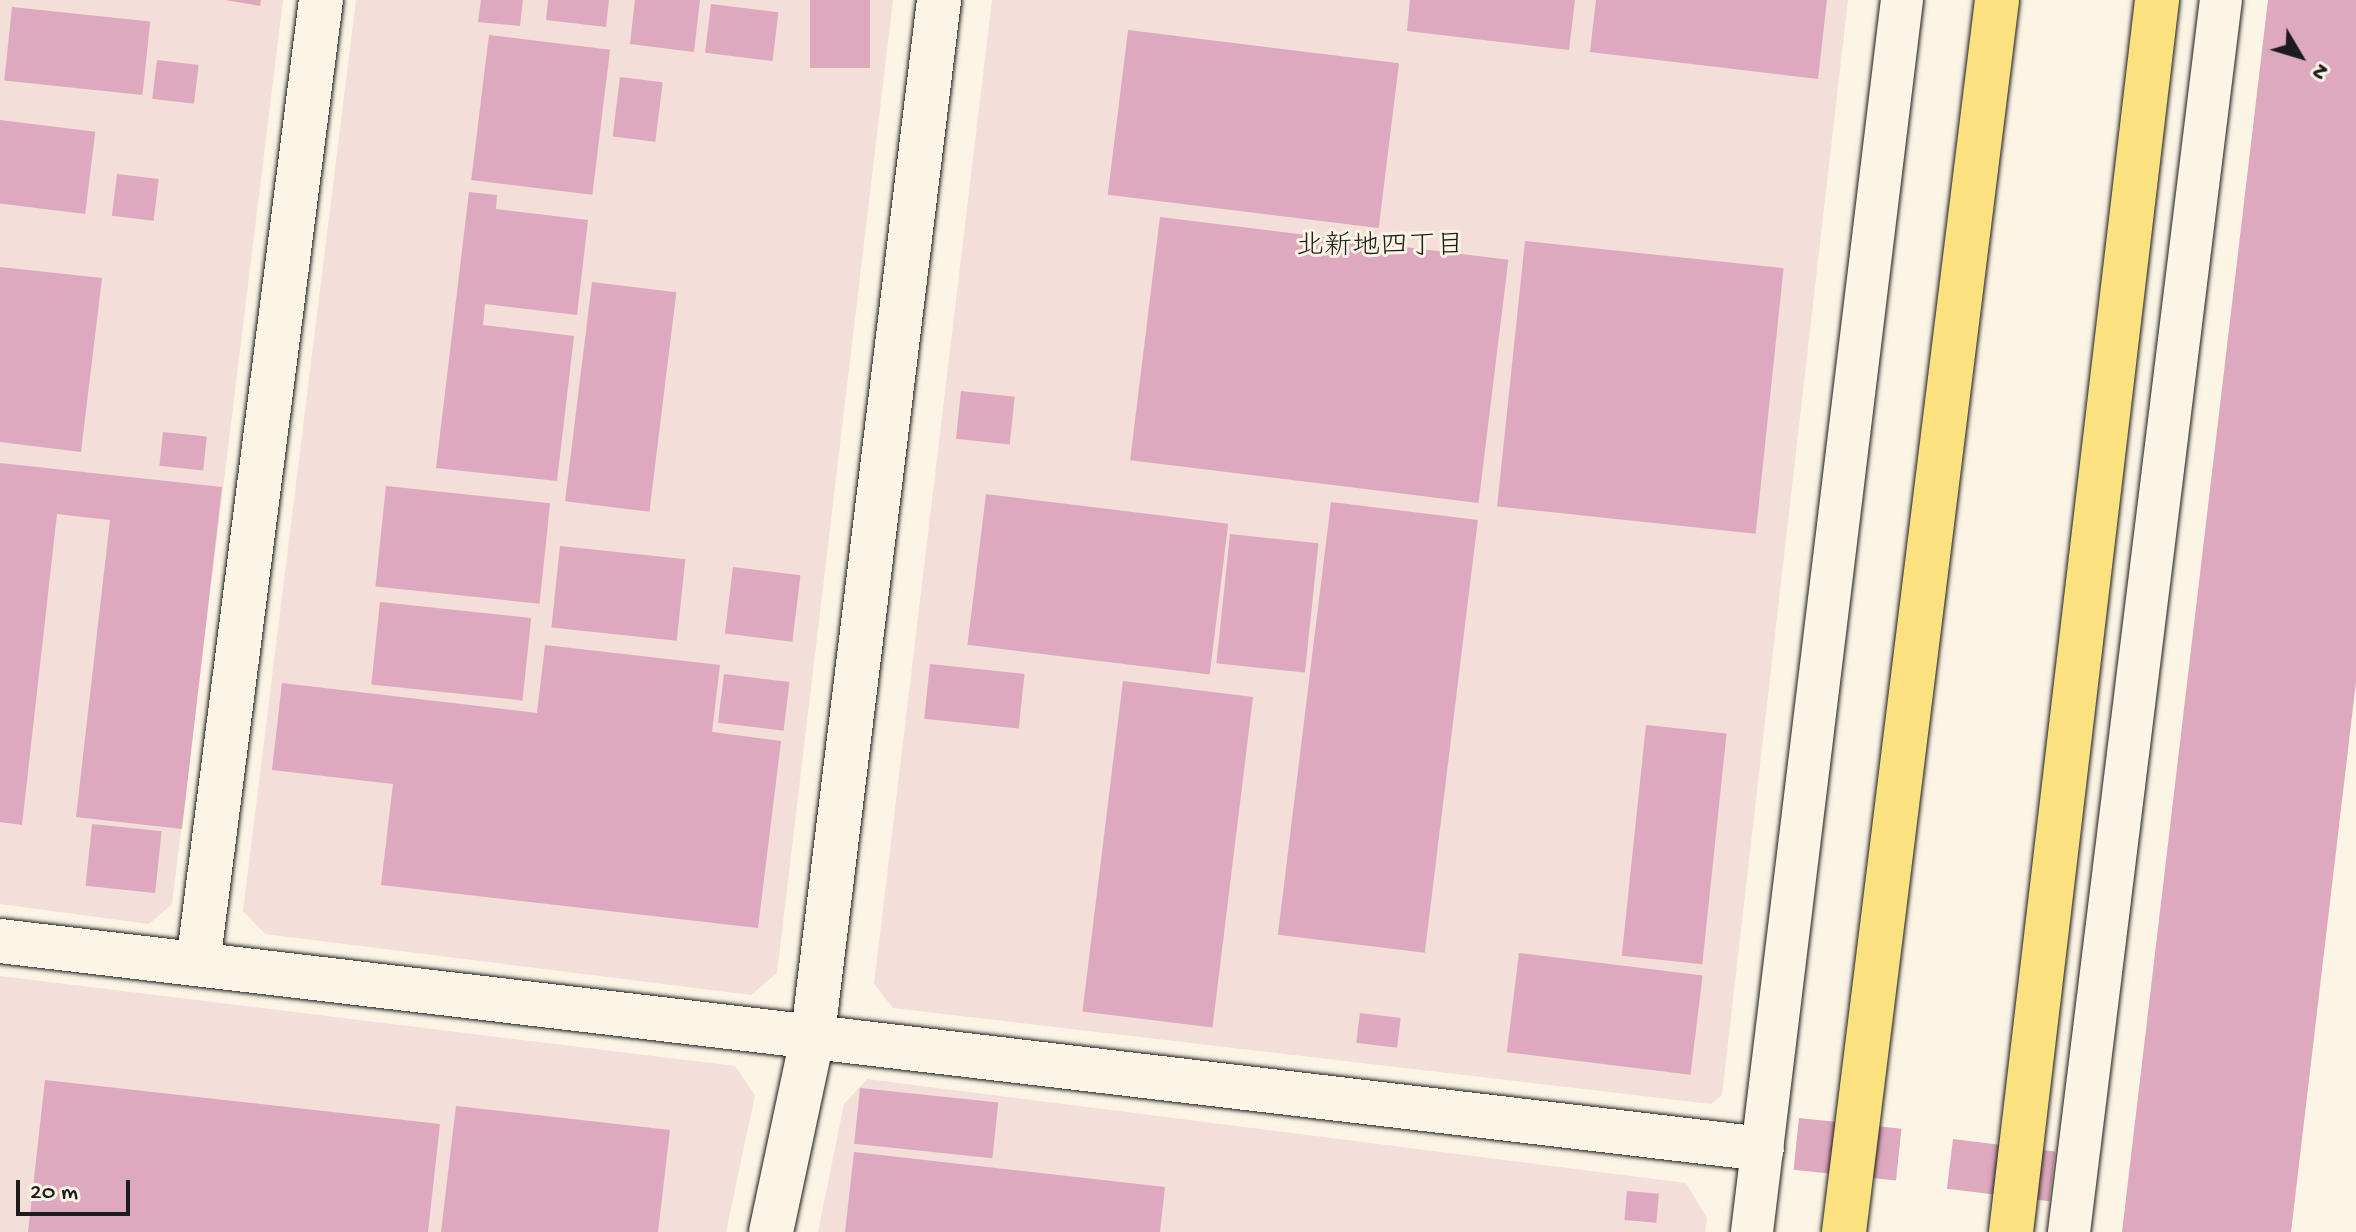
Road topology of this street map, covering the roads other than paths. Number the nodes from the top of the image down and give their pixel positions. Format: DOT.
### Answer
graph roads {
  1 [pos="321,0"];
  2 [pos="939,0"];
  3 [pos="1902,0"];
  4 [pos="1997,0"];
  5 [pos="2157,0"];
  6 [pos="2221,0"];
  7 [pos="0,941"];
  8 [pos="198,964"];
  9 [pos="813,1034"];
  10 [pos="1762,1149"];
  11 [pos="771,1232"];
  12 [pos="1752,1232"];
  13 [pos="1844,1232"];
  14 [pos="2011,1232"];
  15 [pos="2069,1232"];
  1 -- 8 [label="street"];
  2 -- 9 [label="street"];
  3 -- 10 [label="street"];
  4 -- 13 [label="highway"];
  5 -- 14 [label="highway"];
  6 -- 15 [label="street"];
  7 -- 8 [label="street"];
  8 -- 9 [label="street"];
  9 -- 10 [label="street"];
  9 -- 11 [label="street"];
  10 -- 12 [label="street"];
}
